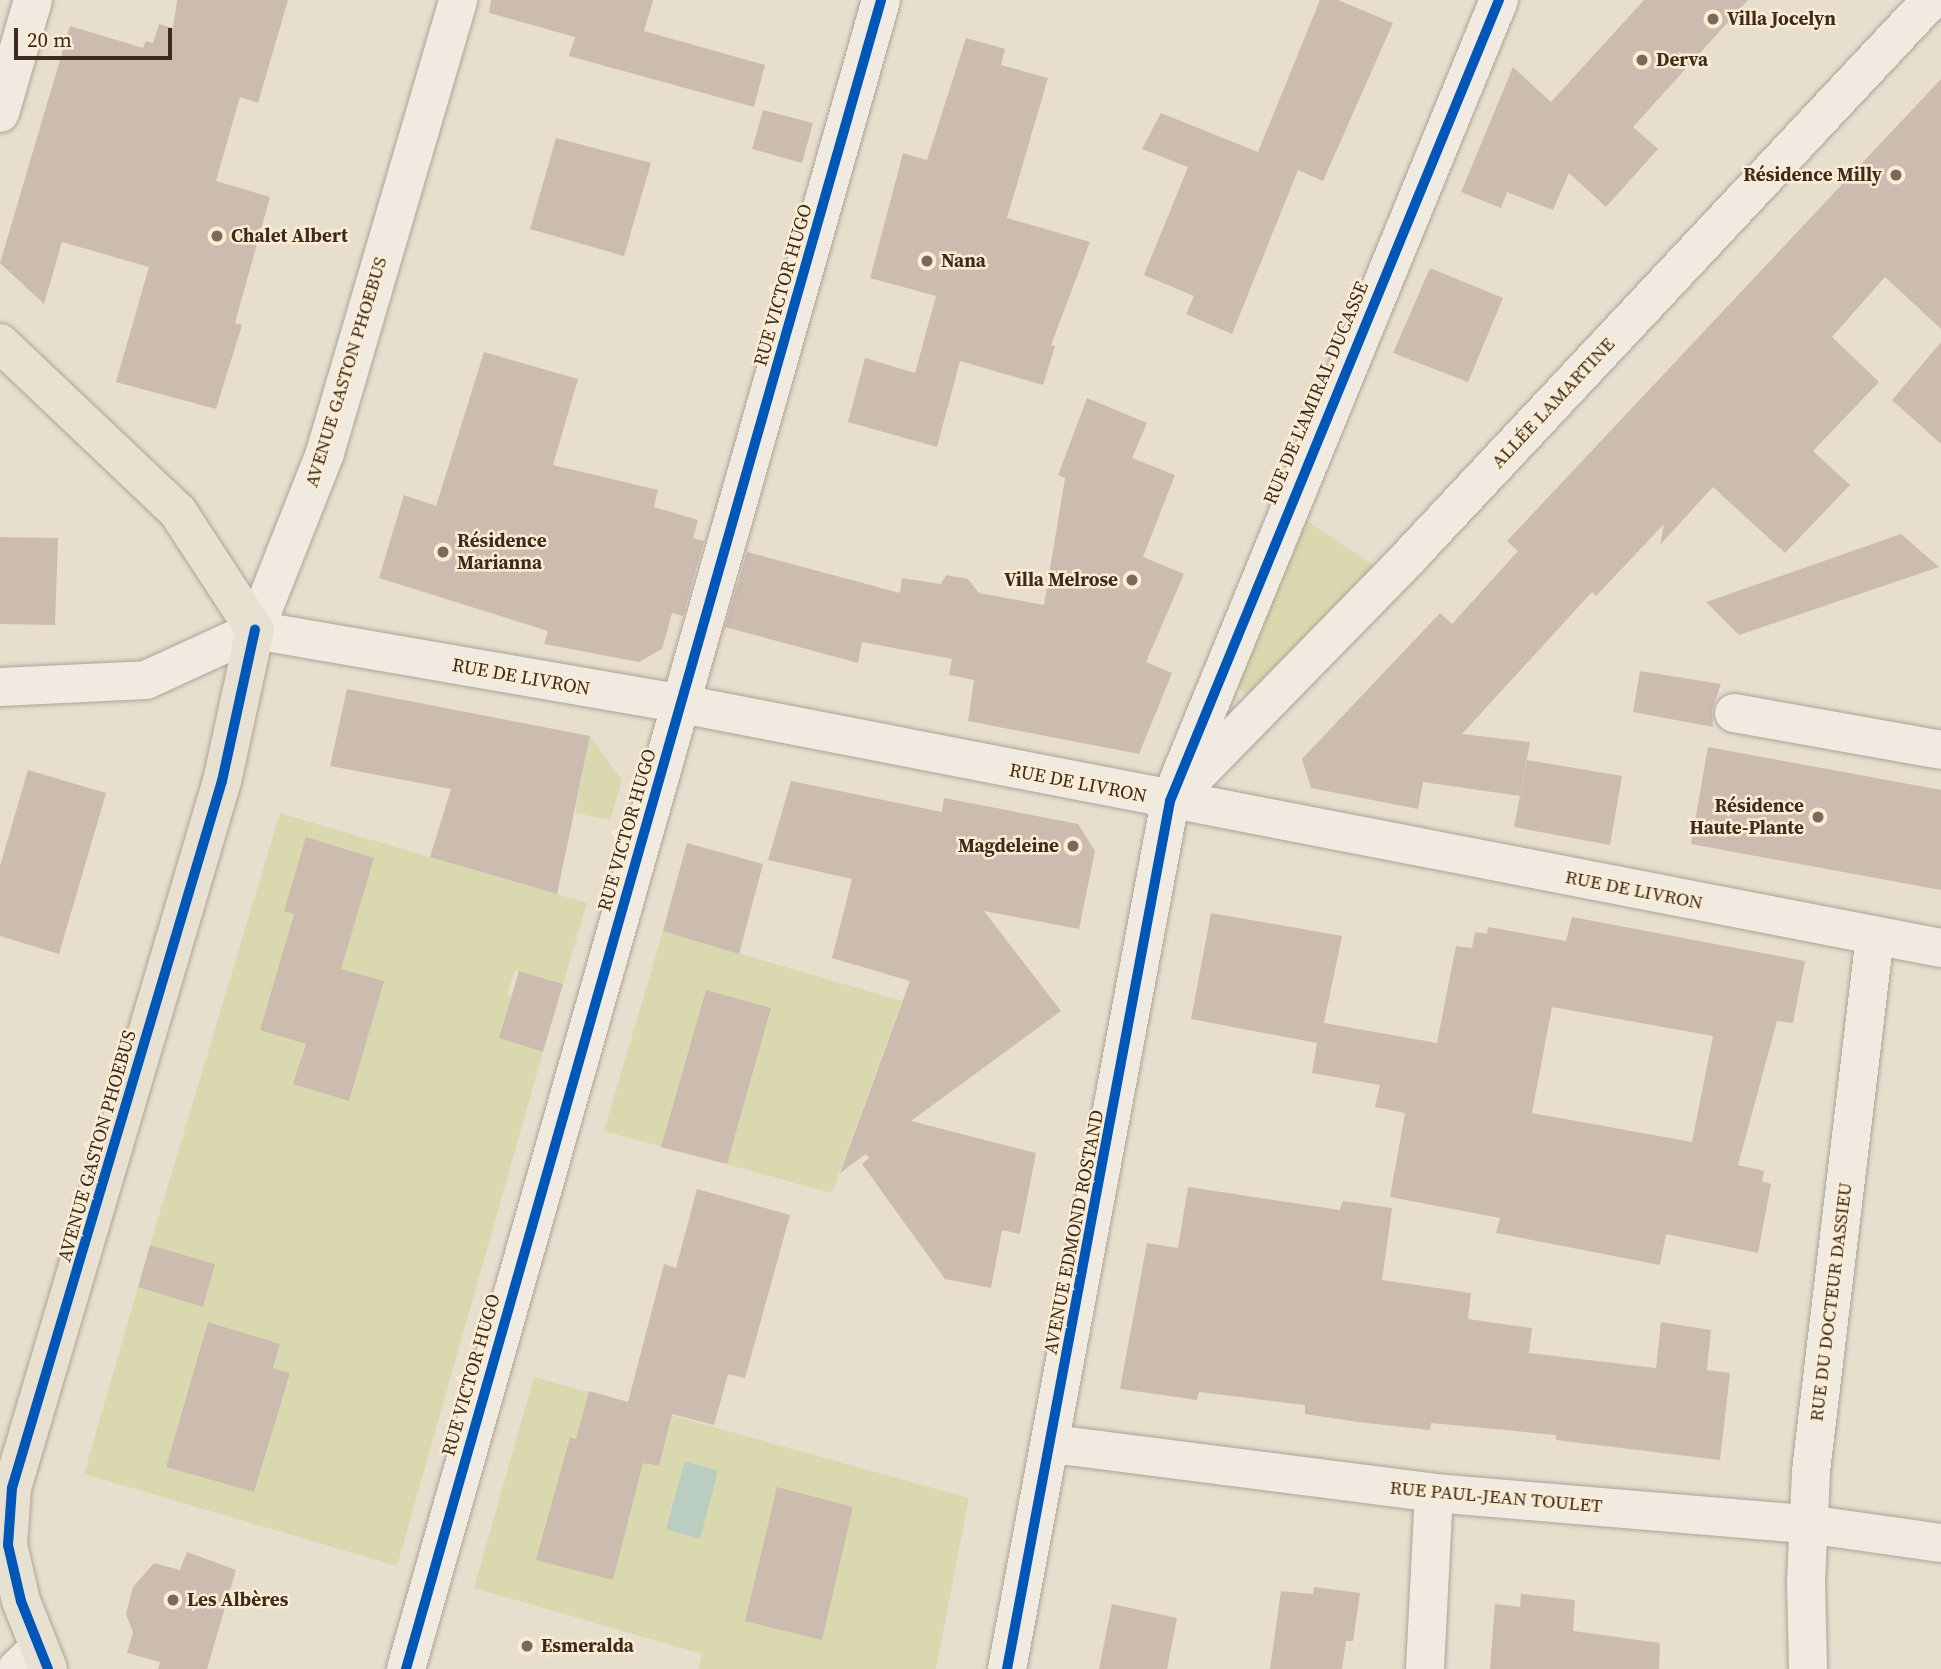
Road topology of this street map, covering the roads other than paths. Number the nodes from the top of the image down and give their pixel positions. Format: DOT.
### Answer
graph roads {
  1 [pos="33,0"];
  2 [pos="458,0"];
  3 [pos="881,0"];
  4 [pos="1499,0"];
  5 [pos="1931,0"];
  6 [pos="0,113"];
  7 [pos="0,342"];
  8 [pos="255,630"];
  9 [pos="0,687"];
  10 [pos="682,705"];
  11 [pos="1734,713"];
  12 [pos="1941,751"];
  13 [pos="1170,801"];
  14 [pos="1875,936"];
  15 [pos="1941,948"];
  16 [pos="1053,1444"];
  17 [pos="1434,1493"];
  18 [pos="1807,1524"];
  19 [pos="5,1525"];
  20 [pos="1941,1543"];
  21 [pos="34,1662"];
  22 [pos="405,1669"];
  23 [pos="1007,1669"];
  24 [pos="1425,1669"];
  25 [pos="1808,1669"];
  1 -- 6 [label="street"];
  2 -- 8 [label="street, AVENUE GASTON PHOEBUS"];
  3 -- 10 [label="street, RUE VICTOR HUGO"];
  4 -- 13 [label="street, RUE DE L'AMIRAL DUCASSE"];
  5 -- 13 [label="street, ALLÉE LAMARTINE"];
  7 -- 8 [label="main road"];
  8 -- 9 [label="street"];
  8 -- 10 [label="street, RUE DE LIVRON"];
  8 -- 19 [label="main road, AVENUE GASTON PHOEBUS"];
  10 -- 13 [label="street, RUE DE LIVRON"];
  10 -- 22 [label="street, RUE VICTOR HUGO"];
  11 -- 12 [label="street"];
  13 -- 14 [label="street, RUE DE LIVRON"];
  13 -- 16 [label="street, AVENUE EDMOND ROSTAND"];
  14 -- 15 [label="street, RUE DE LIVRON"];
  14 -- 18 [label="street, RUE DU DOCTEUR DASSIEU"];
  16 -- 17 [label="street, RUE PAUL-JEAN TOULET"];
  16 -- 23 [label="street, AVENUE EDMOND ROSTAND"];
  17 -- 18 [label="street, RUE PAUL-JEAN TOULET"];
  17 -- 24 [label="street"];
  18 -- 20 [label="street, RUE PAUL-JEAN TOULET"];
  18 -- 25 [label="street, RUE DU DOCTEUR DASSIEU"];
  19 -- 21 [label="main road, AVENUE GASTON PHOEBUS"];
}
